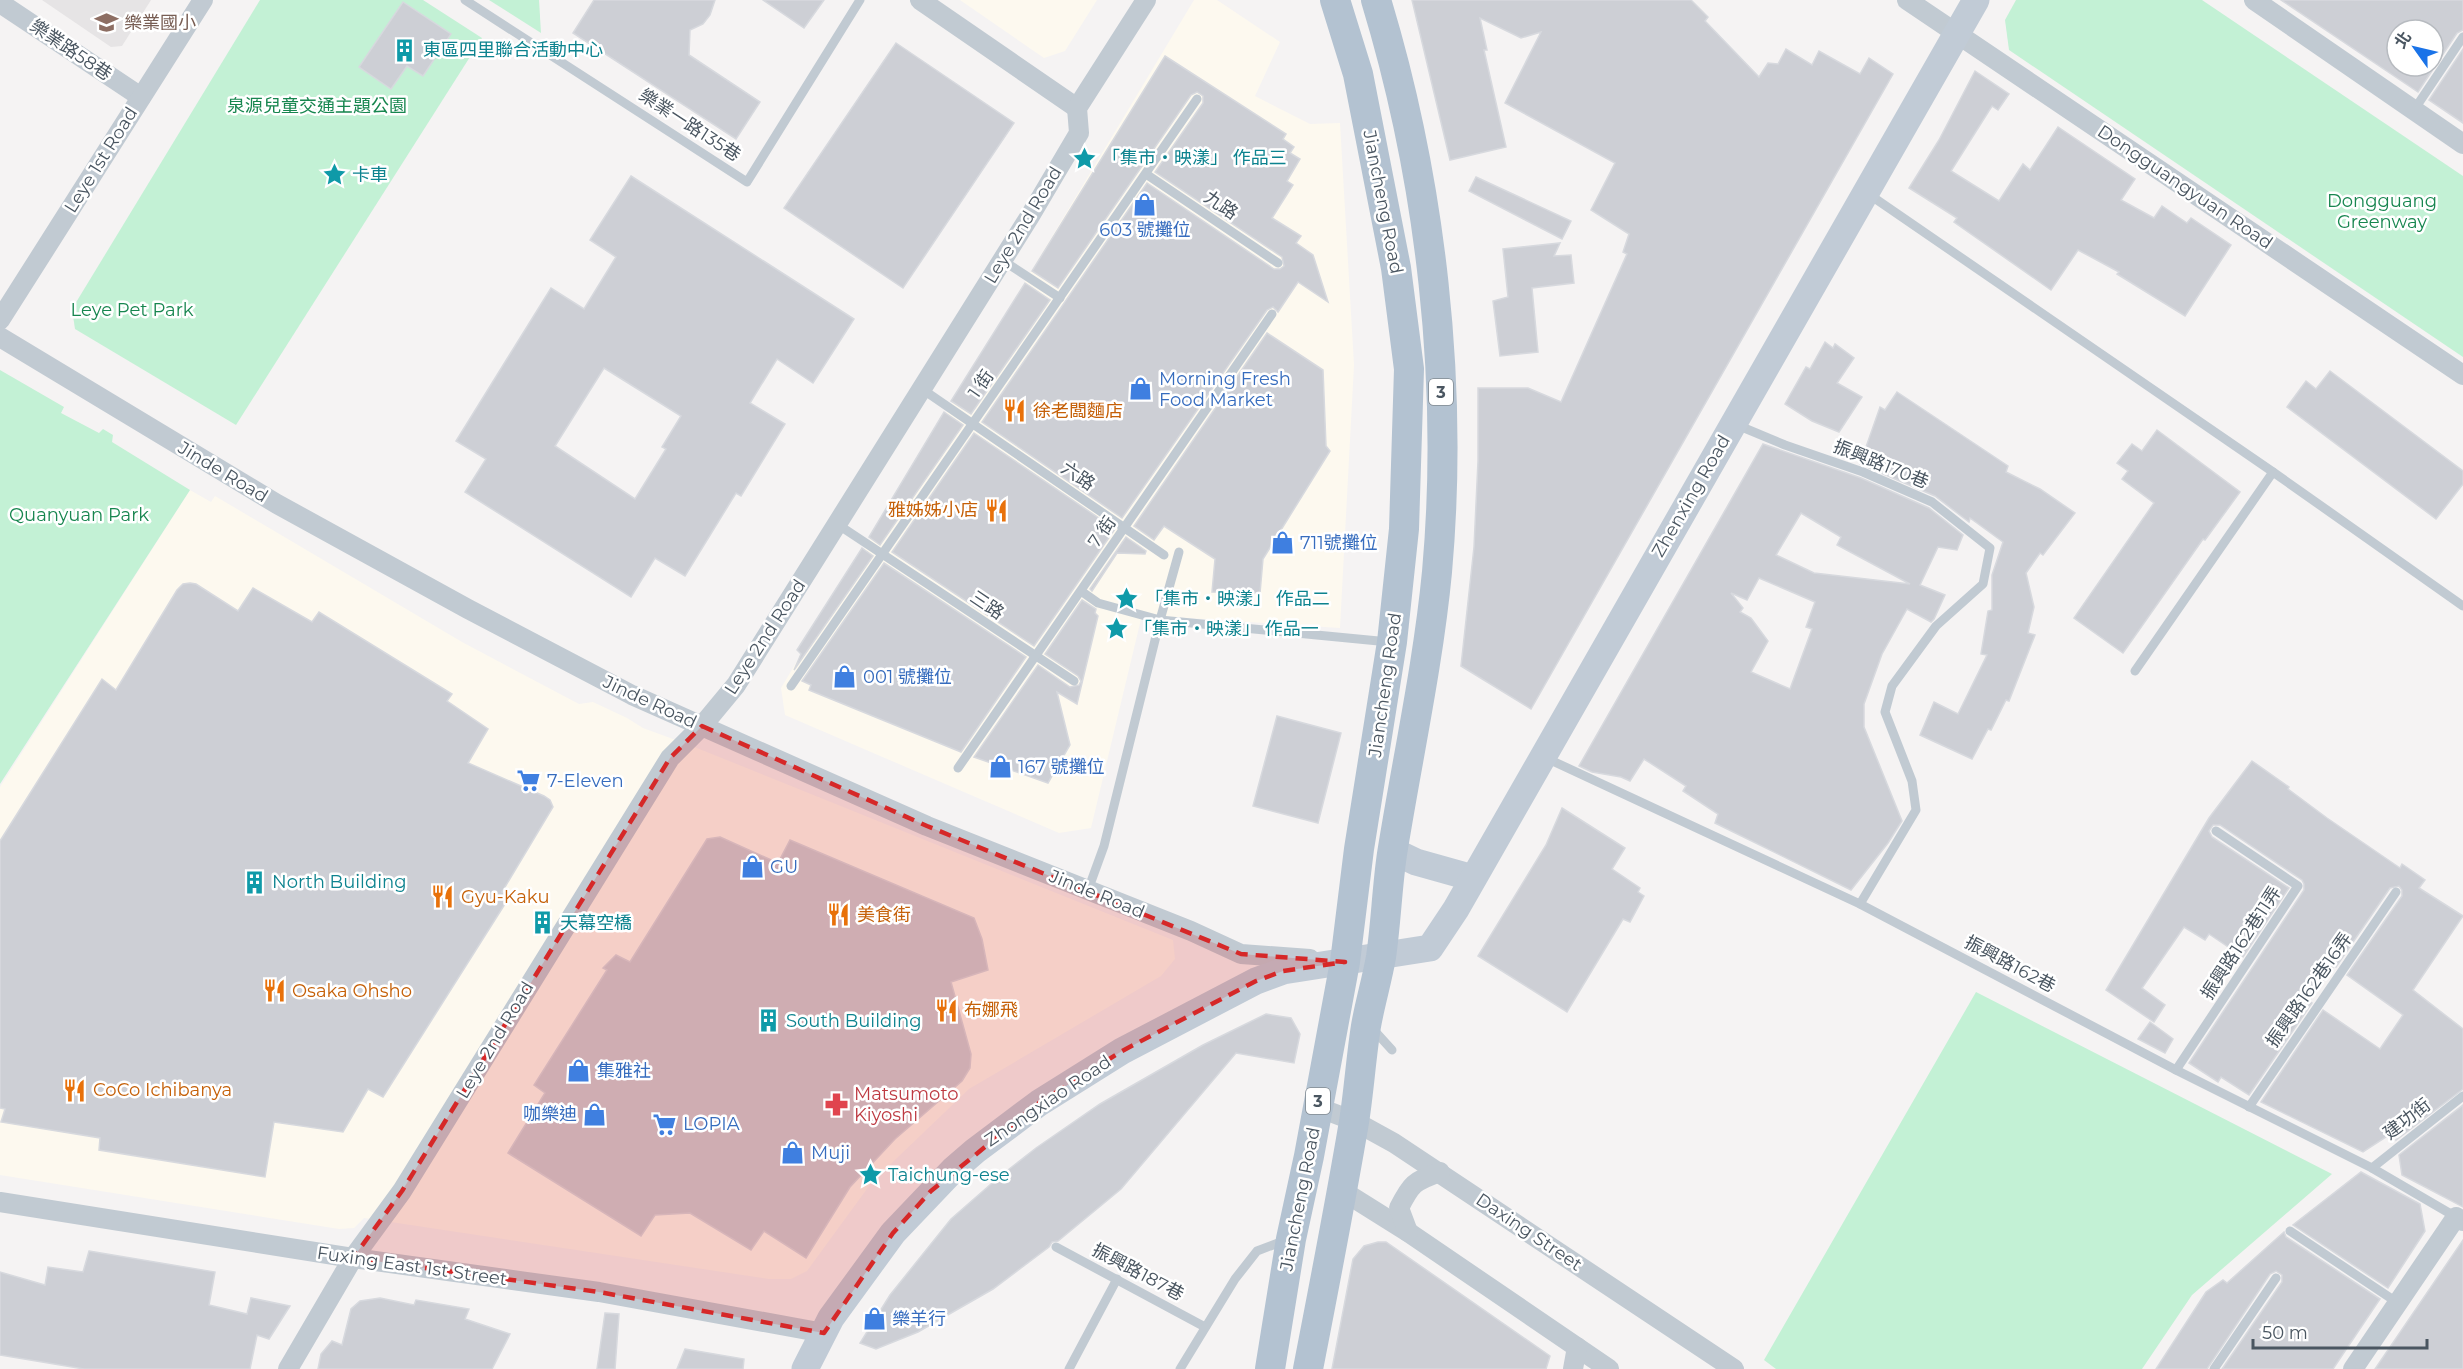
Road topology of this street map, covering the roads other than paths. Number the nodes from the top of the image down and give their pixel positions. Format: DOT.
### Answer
graph roads {
  1 [pos="203,0"];
  2 [pos="465,0"];
  3 [pos="860,0"];
  4 [pos="920,0"];
  5 [pos="1146,0"];
  6 [pos="1335,0"];
  7 [pos="1376,0"];
  8 [pos="1907,0"];
  9 [pos="1976,0"];
  10 [pos="2254,0"];
  11 [pos="0,3"];
  12 [pos="1957,33"];
  13 [pos="2463,37"];
  14 [pos="141,97"];
  15 [pos="1197,99"];
  16 [pos="1077,108"];
  17 [pos="2414,110"];
  18 [pos="2463,144"];
  19 [pos="1146,174"];
  20 [pos="1865,192"];
  21 [pos="1002,260"];
  22 [pos="1278,263"];
  23 [pos="1060,298"];
  24 [pos="1272,314"];
  25 [pos="0,320"];
  26 [pos="0,337"];
  27 [pos="2463,375"];
  28 [pos="921,389"];
  29 [pos="1732,423"];
  30 [pos="973,425"];
  31 [pos="2273,472"];
  32 [pos="837,524"];
  33 [pos="1125,528"];
  34 [pos="1179,552"];
  35 [pos="883,555"];
  36 [pos="1164,555"];
  37 [pos="1081,591"];
  38 [pos="2463,606"];
  39 [pos="1160,620"];
  40 [pos="1392,642"];
  41 [pos="1035,657"];
  42 [pos="2134,671"];
  43 [pos="1074,681"];
  44 [pos="791,686"];
  45 [pos="702,726"];
  46 [pos="1541,756"];
  47 [pos="958,768"];
  48 [pos="2216,831"];
  49 [pos="1393,851"];
  50 [pos="1473,878"];
  51 [pos="1088,890"];
  52 [pos="2396,892"];
  53 [pos="1860,904"];
  54 [pos="1381,957"];
  55 [pos="1344,962"];
  56 [pos="1367,1022"];
  57 [pos="1392,1050"];
  58 [pos="2176,1070"];
  59 [pos="2463,1096"];
  60 [pos="1317,1107"];
  61 [pos="2248,1107"];
  62 [pos="1354,1121"];
  63 [pos="2372,1168"];
  64 [pos="1440,1172"];
  65 [pos="1341,1190"];
  66 [pos="0,1202"];
  67 [pos="2460,1219"];
  68 [pos="2290,1231"];
  69 [pos="1408,1232"];
  70 [pos="1291,1239"];
  71 [pos="1056,1247"];
  72 [pos="354,1258"];
  73 [pos="2276,1278"];
  74 [pos="1117,1279"];
  75 [pos="2398,1303"];
  76 [pos="1205,1328"];
  77 [pos="824,1333"];
  78 [pos="1577,1347"];
  79 [pos="288,1369"];
  80 [pos="805,1369"];
  81 [pos="1069,1369"];
  82 [pos="1180,1369"];
  83 [pos="1270,1369"];
  84 [pos="1308,1369"];
  85 [pos="1574,1369"];
  86 [pos="1609,1369"];
  87 [pos="1734,1369"];
  88 [pos="2214,1369"];
  89 [pos="2354,1369"];
  1 -- 14 [label="street, Leye 1st Road"];
  2 -- 3 [label="lane, 樂業一路135巷"];
  4 -- 16 [label="street"];
  5 -- 16 [label="street"];
  6 -- 40 [label="main road, Jiancheng Road / 3"];
  7 -- 49 [label="main road, Jiancheng Road / 3"];
  8 -- 12 [label="street, Dongguangyuan Road"];
  9 -- 12 [label="main road, Zhenxing Road"];
  10 -- 17 [label="street"];
  11 -- 14 [label="street, 樂業路58巷"];
  12 -- 20 [label="main road, Zhenxing Road"];
  12 -- 27 [label="street, Dongguangyuan Road"];
  13 -- 17 [label="lane"];
  14 -- 25 [label="street, Leye 1st Road"];
  15 -- 19 [label="lane, 1 街"];
  16 -- 21 [label="street, Leye 2nd Road"];
  17 -- 18 [label="street"];
  19 -- 22 [label="lane, 九路"];
  19 -- 23 [label="lane, 1 街"];
  20 -- 29 [label="main road, Zhenxing Road"];
  20 -- 31 [label="lane"];
  21 -- 23 [label="lane"];
  21 -- 28 [label="street, Leye 2nd Road"];
  23 -- 30 [label="lane, 1 街"];
  24 -- 33 [label="lane, 7 街"];
  26 -- 45 [label="street, Jinde Road"];
  28 -- 30 [label="lane, 六路"];
  28 -- 32 [label="street, Leye 2nd Road"];
  29 -- 46 [label="main road, Zhenxing Road"];
  29 -- 53 [label="lane, 振興路170巷"];
  30 -- 33 [label="lane, 六路"];
  30 -- 35 [label="lane, 1 街"];
  31 -- 38 [label="lane"];
  31 -- 42 [label="lane"];
  32 -- 35 [label="lane, 三路"];
  32 -- 45 [label="street, Leye 2nd Road"];
  33 -- 36 [label="lane, 六路"];
  33 -- 37 [label="lane, 7 街"];
  34 -- 39 [label="lane"];
  35 -- 41 [label="lane, 三路"];
  35 -- 44 [label="lane, 1 街"];
  37 -- 39 [label="lane"];
  37 -- 41 [label="lane, 7 街"];
  39 -- 40 [label="lane"];
  39 -- 51 [label="lane"];
  40 -- 55 [label="main road, Jiancheng Road / 3"];
  41 -- 43 [label="lane, 三路"];
  41 -- 47 [label="lane, 7 街"];
  45 -- 51 [label="street, Jinde Road"];
  45 -- 72 [label="street, Leye 2nd Road"];
  46 -- 50 [label="main road, Zhenxing Road"];
  46 -- 53 [label="lane, 振興路162巷"];
  48 -- 58 [label="lane, 振興路162巷11弄"];
  49 -- 50 [label="main road"];
  49 -- 54 [label="main road, Jiancheng Road / 3"];
  50 -- 54 [label="main road, Zhenxing Road"];
  51 -- 55 [label="street, Jinde Road"];
  52 -- 61 [label="lane, 振興路162巷16弄"];
  53 -- 58 [label="lane, 振興路162巷"];
  54 -- 55 [label="main road, Zhongxiao Road"];
  54 -- 56 [label="main road, Jiancheng Road / 3"];
  55 -- 60 [label="main road, Jiancheng Road / 3"];
  55 -- 77 [label="main road, Zhongxiao Road"];
  56 -- 57 [label="lane"];
  56 -- 62 [label="main road, Jiancheng Road / 3"];
  58 -- 61 [label="lane, 振興路162巷"];
  59 -- 63 [label="lane, 建功街"];
  60 -- 62 [label="street, Daxing Street"];
  60 -- 70 [label="main road, Jiancheng Road / 3"];
  61 -- 63 [label="lane, 振興路162巷"];
  62 -- 64 [label="street, Daxing Street"];
  62 -- 65 [label="main road, Jiancheng Road / 3"];
  63 -- 67 [label="lane, 振興路162巷"];
  64 -- 69 [label="street"];
  64 -- 87 [label="street, Daxing Street"];
  65 -- 69 [label="street"];
  65 -- 84 [label="main road, Jiancheng Road / 3"];
  66 -- 72 [label="street, Fuxing East 1st Street"];
  67 -- 75 [label="street"];
  68 -- 75 [label="lane"];
  69 -- 78 [label="street"];
  70 -- 76 [label="lane"];
  70 -- 83 [label="main road, Jiancheng Road / 3"];
  71 -- 74 [label="lane, 振興路187巷"];
  72 -- 77 [label="street, Fuxing East 1st Street"];
  72 -- 79 [label="street, Leye 2nd Road"];
  73 -- 88 [label="lane"];
  74 -- 76 [label="lane, 振興路187巷"];
  74 -- 81 [label="lane"];
  75 -- 89 [label="street"];
  76 -- 82 [label="lane"];
  77 -- 80 [label="main road, Zhongxiao Road"];
  78 -- 85 [label="street"];
  78 -- 86 [label="street"];
}
